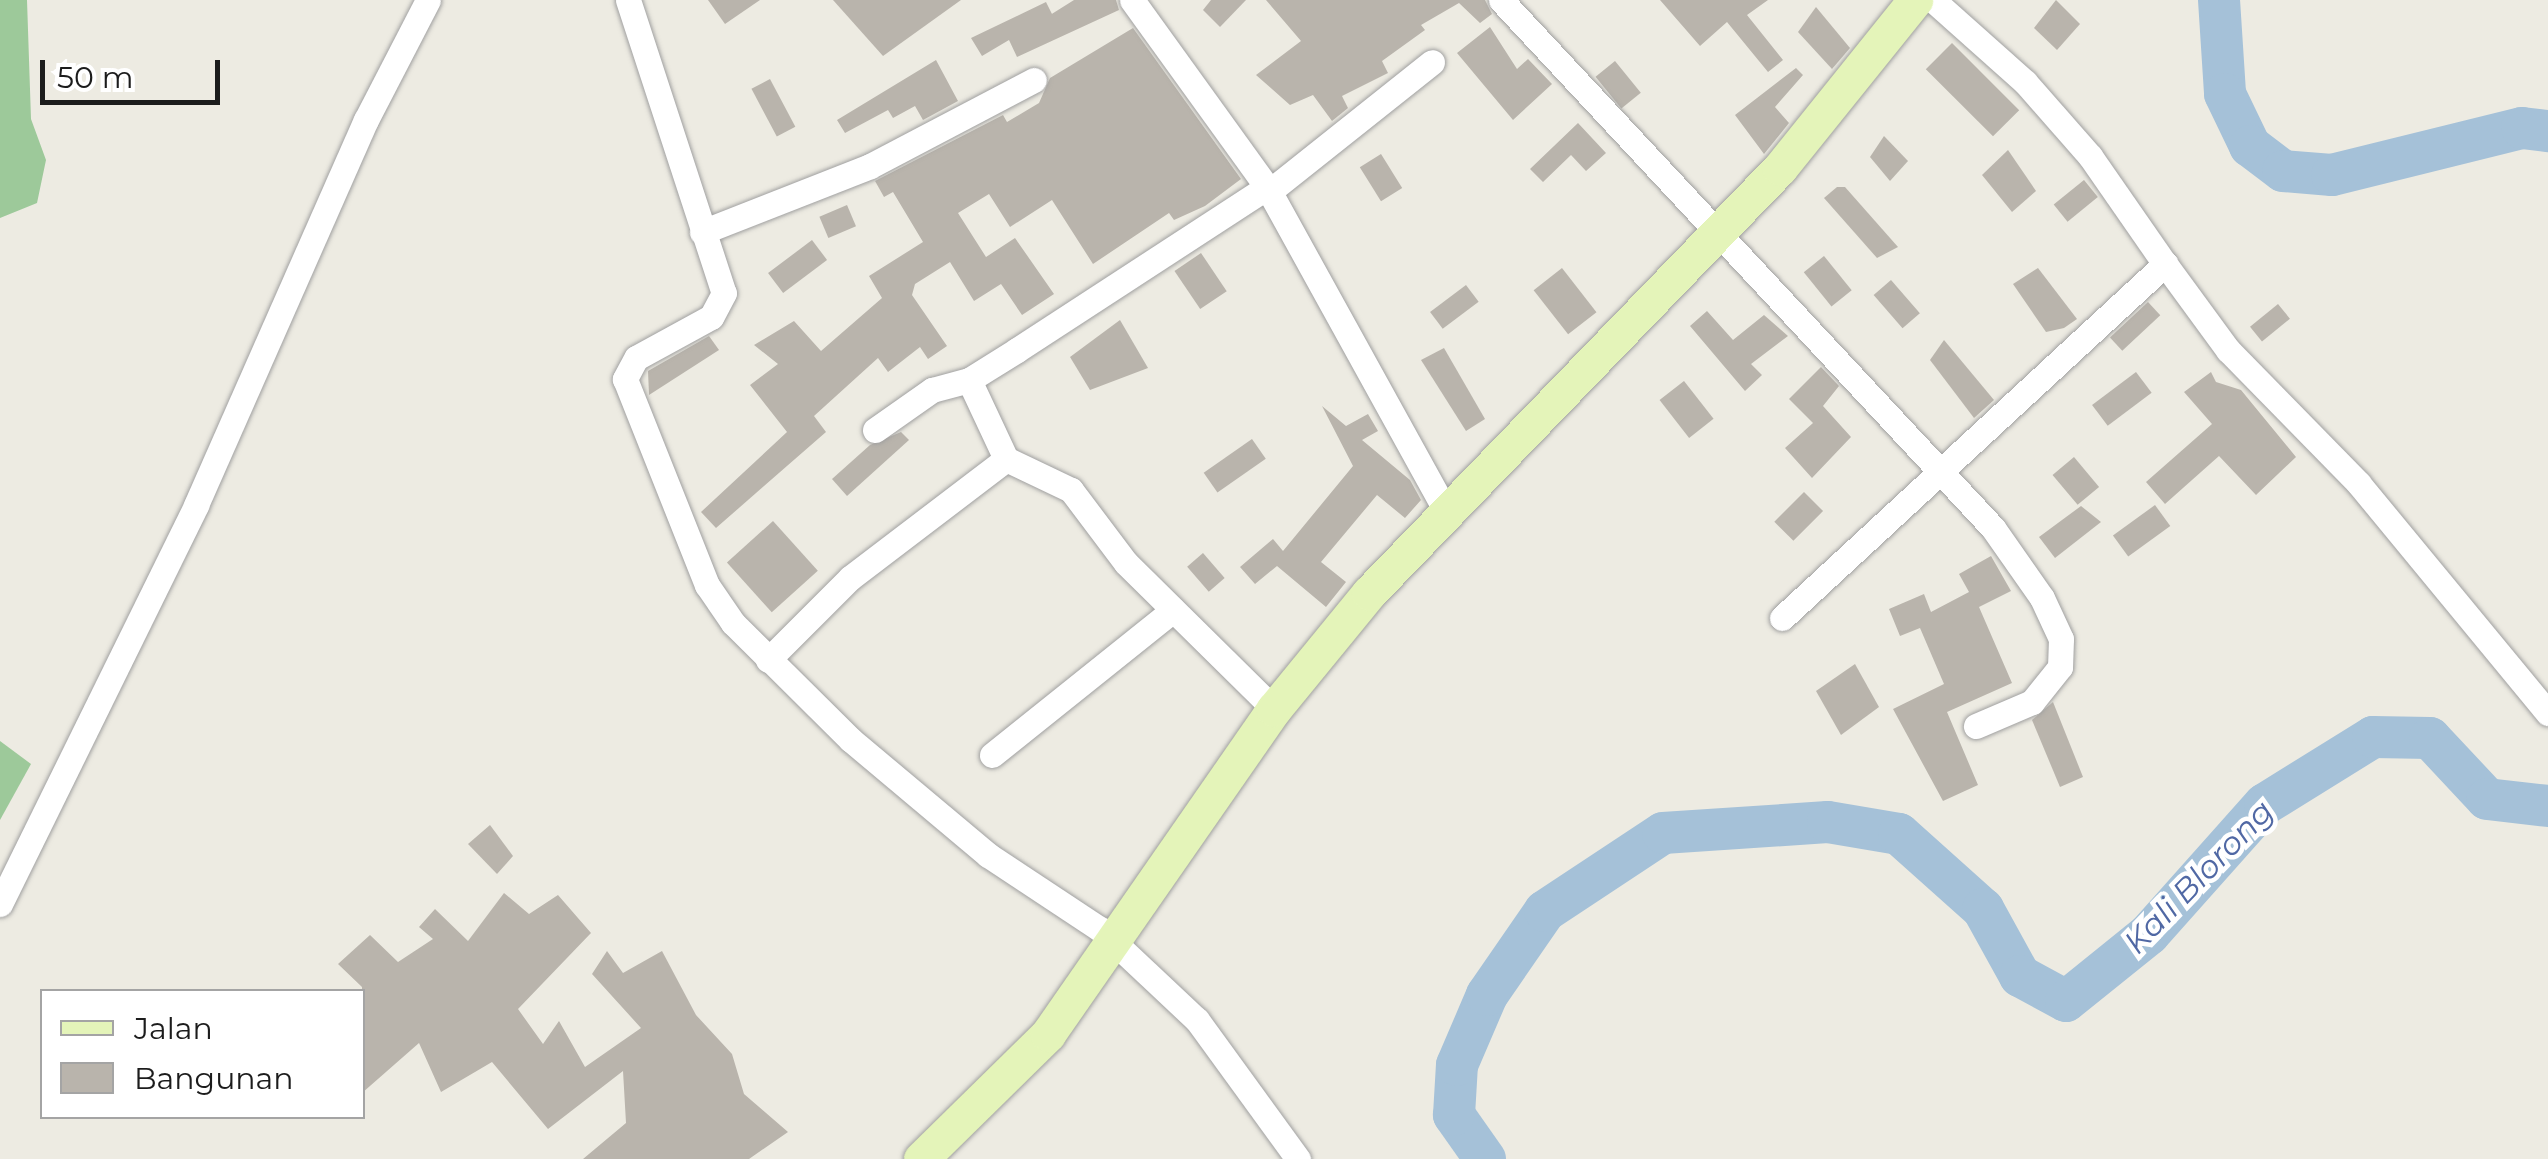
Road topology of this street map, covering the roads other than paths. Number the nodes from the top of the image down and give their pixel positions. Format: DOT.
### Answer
graph roads {
  1 [pos="428,0"];
  2 [pos="628,0"];
  3 [pos="1132,0"];
  4 [pos="1500,0"];
  5 [pos="1915,0"];
  6 [pos="1934,0"];
  7 [pos="1432,62"];
  8 [pos="1034,80"];
  9 [pos="1268,189"];
  10 [pos="1718,230"];
  11 [pos="702,232"];
  12 [pos="2165,264"];
  13 [pos="969,380"];
  14 [pos="875,430"];
  15 [pos="1006,460"];
  16 [pos="1944,474"];
  17 [pos="1445,510"];
  18 [pos="1174,610"];
  19 [pos="1782,618"];
  20 [pos="768,660"];
  21 [pos="1274,709"];
  22 [pos="2548,713"];
  23 [pos="1976,726"];
  24 [pos="992,755"];
  25 [pos="0,904"];
  26 [pos="1114,942"];
  27 [pos="921,1159"];
  28 [pos="1298,1159"];
  1 -- 25 [label="street"];
  2 -- 11 [label="street"];
  3 -- 9 [label="street"];
  4 -- 10 [label="street"];
  5 -- 10 [label="street"];
  6 -- 12 [label="street"];
  7 -- 9 [label="street"];
  8 -- 11 [label="street"];
  9 -- 13 [label="street"];
  9 -- 17 [label="street"];
  10 -- 16 [label="street"];
  10 -- 17 [label="street"];
  11 -- 20 [label="street"];
  12 -- 16 [label="street"];
  12 -- 22 [label="street"];
  13 -- 14 [label="street"];
  13 -- 15 [label="street"];
  15 -- 18 [label="street"];
  15 -- 20 [label="street"];
  16 -- 19 [label="street"];
  16 -- 23 [label="street"];
  17 -- 21 [label="street"];
  18 -- 21 [label="street"];
  18 -- 24 [label="street"];
  20 -- 26 [label="street"];
  21 -- 26 [label="street"];
  26 -- 27 [label="street"];
  26 -- 28 [label="street"];
}
